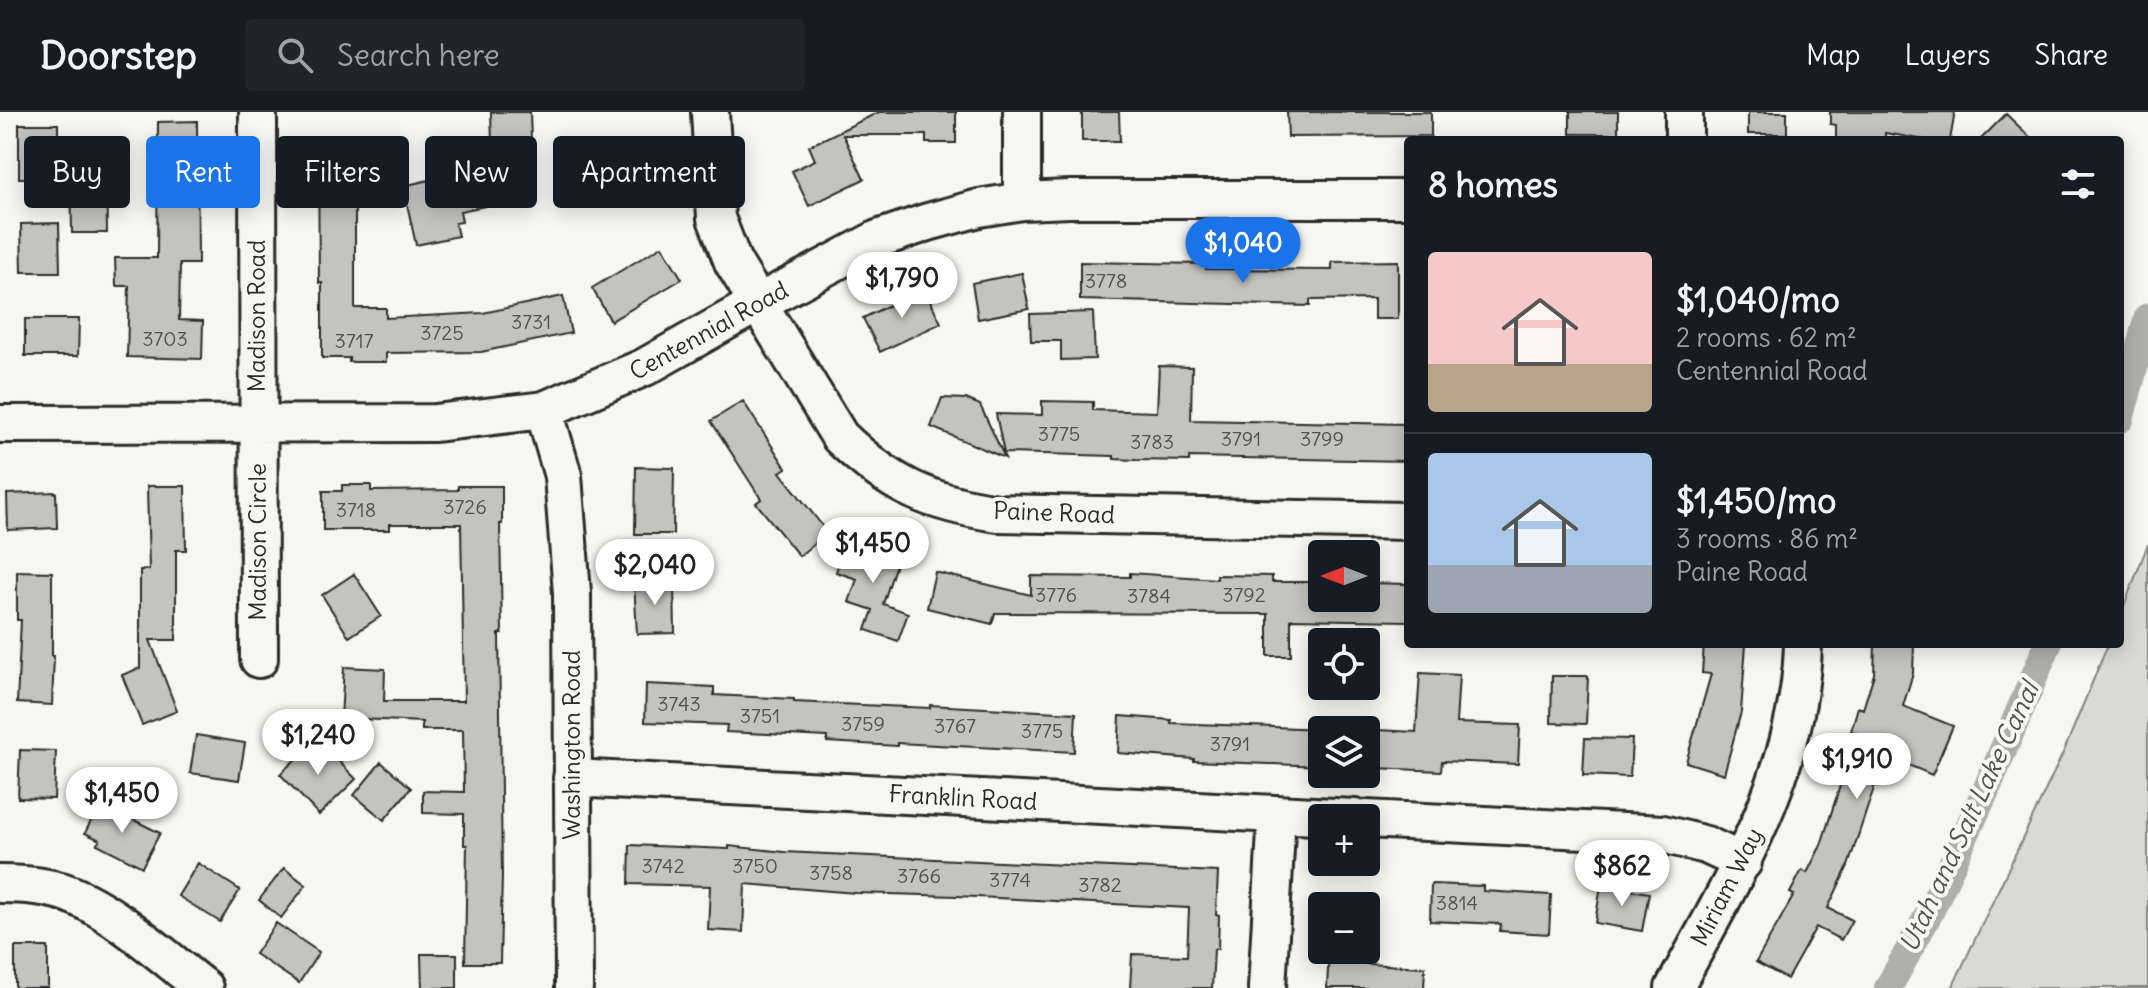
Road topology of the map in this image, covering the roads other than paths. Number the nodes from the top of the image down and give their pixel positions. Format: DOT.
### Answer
graph roads {
  1 [pos="258,112"];
  2 [pos="710,112"];
  3 [pos="1022,112"];
  4 [pos="1684,112"];
  5 [pos="1684,136"];
  6 [pos="1404,199"];
  7 [pos="1022,201"];
  8 [pos="758,303"];
  9 [pos="544,410"];
  10 [pos="0,424"];
  11 [pos="257,425"];
  12 [pos="1404,521"];
  13 [pos="1803,648"];
  14 [pos="259,659"];
  15 [pos="572,778"];
  16 [pos="1277,814"];
  17 [pos="1308,816"];
  18 [pos="1380,820"];
  19 [pos="1743,862"];
  20 [pos="0,884"];
  21 [pos="204,988"];
  22 [pos="574,988"];
  23 [pos="1267,988"];
  24 [pos="1674,988"];
  1 -- 11 [label="street, Madison Road"];
  2 -- 8 [label="street, Paine Road"];
  3 -- 7 [label="street"];
  4 -- 5 [label="street"];
  6 -- 7 [label="street, Centennial Road"];
  7 -- 8 [label="street, Centennial Road"];
  8 -- 9 [label="street, Centennial Road"];
  8 -- 12 [label="street, Paine Road"];
  9 -- 11 [label="street, Centennial Road"];
  9 -- 15 [label="street, Washington Road"];
  10 -- 11 [label="street, Centennial Road"];
  11 -- 14 [label="street, Madison Circle"];
  13 -- 19 [label="street, Miriam Way"];
  15 -- 16 [label="street, Franklin Road"];
  15 -- 22 [label="street, Washington Road"];
  16 -- 17 [label="street, Franklin Road"];
  16 -- 23 [label="street"];
  18 -- 19 [label="street"];
  19 -- 24 [label="street, Miriam Way"];
  20 -- 21 [label="street"];
}
